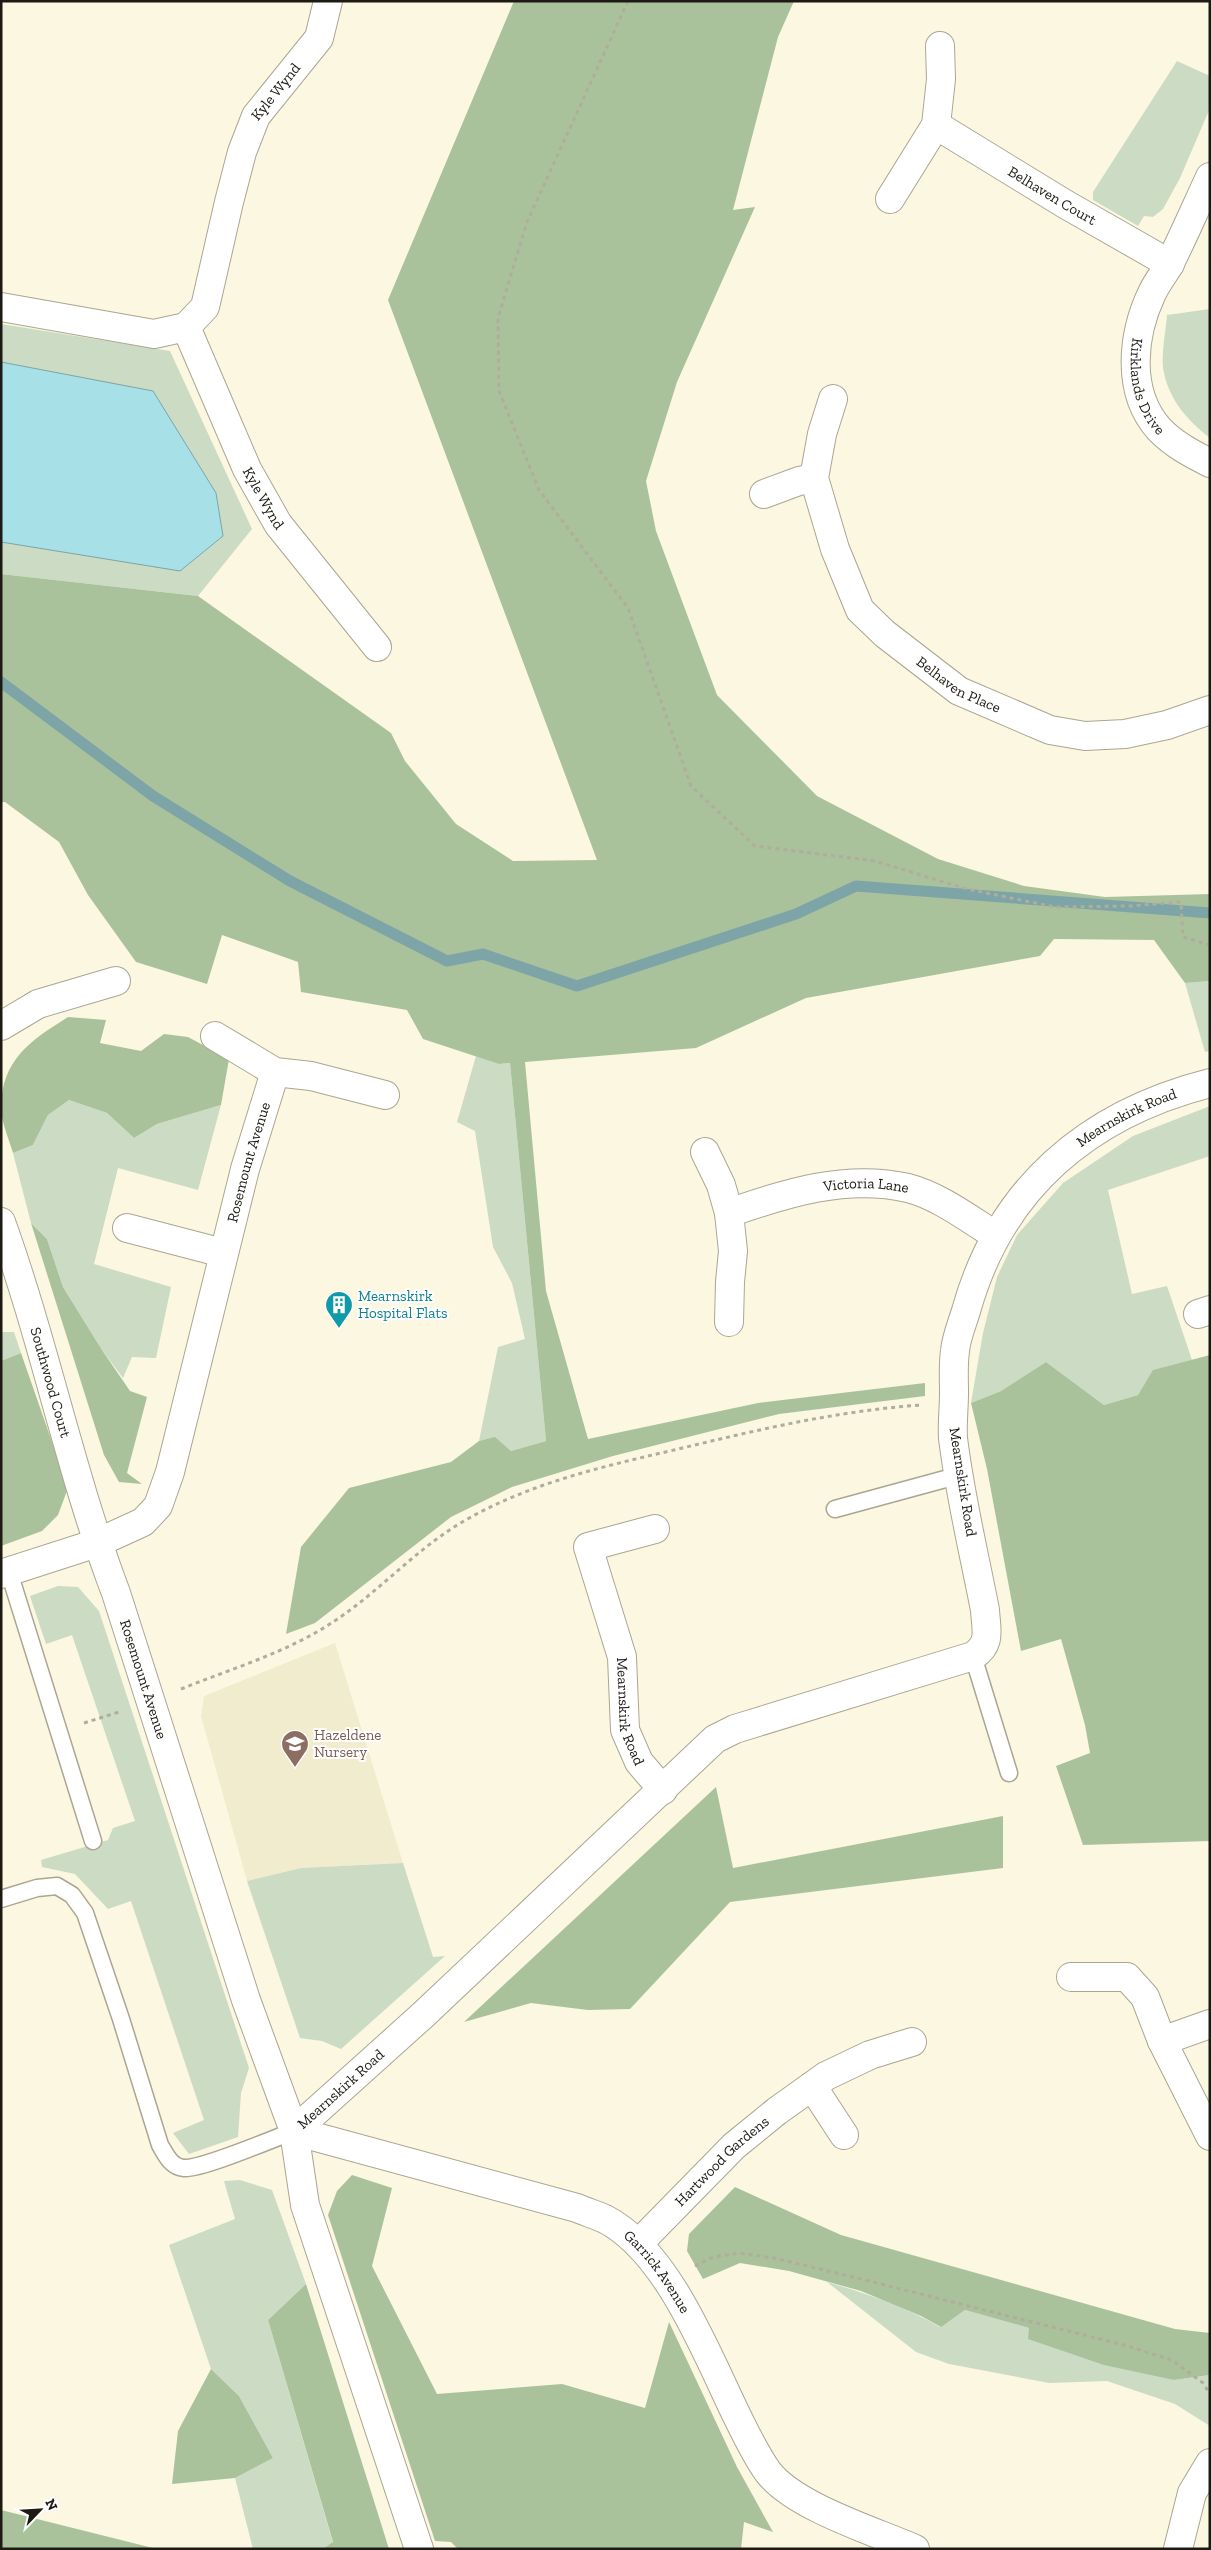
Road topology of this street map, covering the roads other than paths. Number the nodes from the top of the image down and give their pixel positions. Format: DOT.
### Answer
graph roads {
  1 [pos="328,1"];
  2 [pos="940,46"];
  3 [pos="936,125"];
  4 [pos="1210,177"];
  5 [pos="890,199"];
  6 [pos="1170,264"];
  7 [pos="1,308"];
  8 [pos="186,327"];
  9 [pos="833,399"];
  10 [pos="1210,463"];
  11 [pos="814,478"];
  12 [pos="764,494"];
  13 [pos="377,647"];
  14 [pos="1210,710"];
  15 [pos="116,982"];
  16 [pos="1,1026"];
  17 [pos="215,1036"];
  18 [pos="276,1072"];
  19 [pos="1210,1083"];
  20 [pos="385,1095"];
  21 [pos="705,1152"];
  22 [pos="729,1213"];
  23 [pos="1,1222"];
  24 [pos="127,1228"];
  25 [pos="995,1235"];
  26 [pos="223,1253"];
  27 [pos="729,1322"];
  28 [pos="960,1475"];
  29 [pos="835,1509"];
  30 [pos="655,1530"];
  31 [pos="97,1543"];
  32 [pos="5,1573"];
  33 [pos="973,1656"];
  34 [pos="1009,1773"];
  35 [pos="663,1790"];
  36 [pos="93,1841"];
  37 [pos="1,1899"];
  38 [pos="1071,1976"];
  39 [pos="1210,2024"];
  40 [pos="1162,2041"];
  41 [pos="912,2042"];
  42 [pos="812,2086"];
  43 [pos="294,2131"];
  44 [pos="844,2135"];
  45 [pos="1210,2136"];
  46 [pos="638,2244"];
  47 [pos="1210,2463"];
  48 [pos="419,2549"];
  49 [pos="915,2549"];
  50 [pos="1178,2549"];
  1 -- 8 [label="street, Kyle Wynd"];
  2 -- 3 [label="street"];
  3 -- 5 [label="street"];
  3 -- 6 [label="street, Belhaven Court"];
  4 -- 6 [label="street, Kirklands Drive"];
  6 -- 10 [label="street, Kirklands Drive"];
  7 -- 8 [label="street"];
  8 -- 13 [label="street, Kyle Wynd"];
  9 -- 11 [label="street, Belhaven Place"];
  11 -- 12 [label="street"];
  11 -- 14 [label="street, Belhaven Place"];
  15 -- 16 [label="street"];
  17 -- 18 [label="street"];
  18 -- 20 [label="street"];
  18 -- 26 [label="street, Rosemount Avenue"];
  19 -- 25 [label="street, Mearnskirk Road"];
  21 -- 22 [label="street"];
  22 -- 25 [label="street, Victoria Lane"];
  22 -- 27 [label="street"];
  23 -- 31 [label="street, Southwood Court"];
  24 -- 26 [label="street"];
  25 -- 28 [label="street, Mearnskirk Road"];
  26 -- 31 [label="street, Rosemount Avenue"];
  28 -- 29 [label="lane"];
  28 -- 33 [label="street, Mearnskirk Road"];
  30 -- 35 [label="street, Mearnskirk Road"];
  31 -- 32 [label="street"];
  31 -- 43 [label="street, Rosemount Avenue"];
  32 -- 36 [label="lane"];
  33 -- 34 [label="lane"];
  33 -- 35 [label="street, Mearnskirk Road"];
  35 -- 43 [label="street, Mearnskirk Road"];
  37 -- 43 [label="lane"];
  38 -- 40 [label="street"];
  39 -- 40 [label="street"];
  40 -- 45 [label="street"];
  41 -- 42 [label="street, Hartwood Gardens"];
  42 -- 44 [label="street"];
  42 -- 46 [label="street, Hartwood Gardens"];
  43 -- 46 [label="street, Garrick Avenue"];
  43 -- 48 [label="street, Mearnskirk Road"];
  46 -- 49 [label="street, Garrick Avenue"];
  47 -- 50 [label="street"];
}
